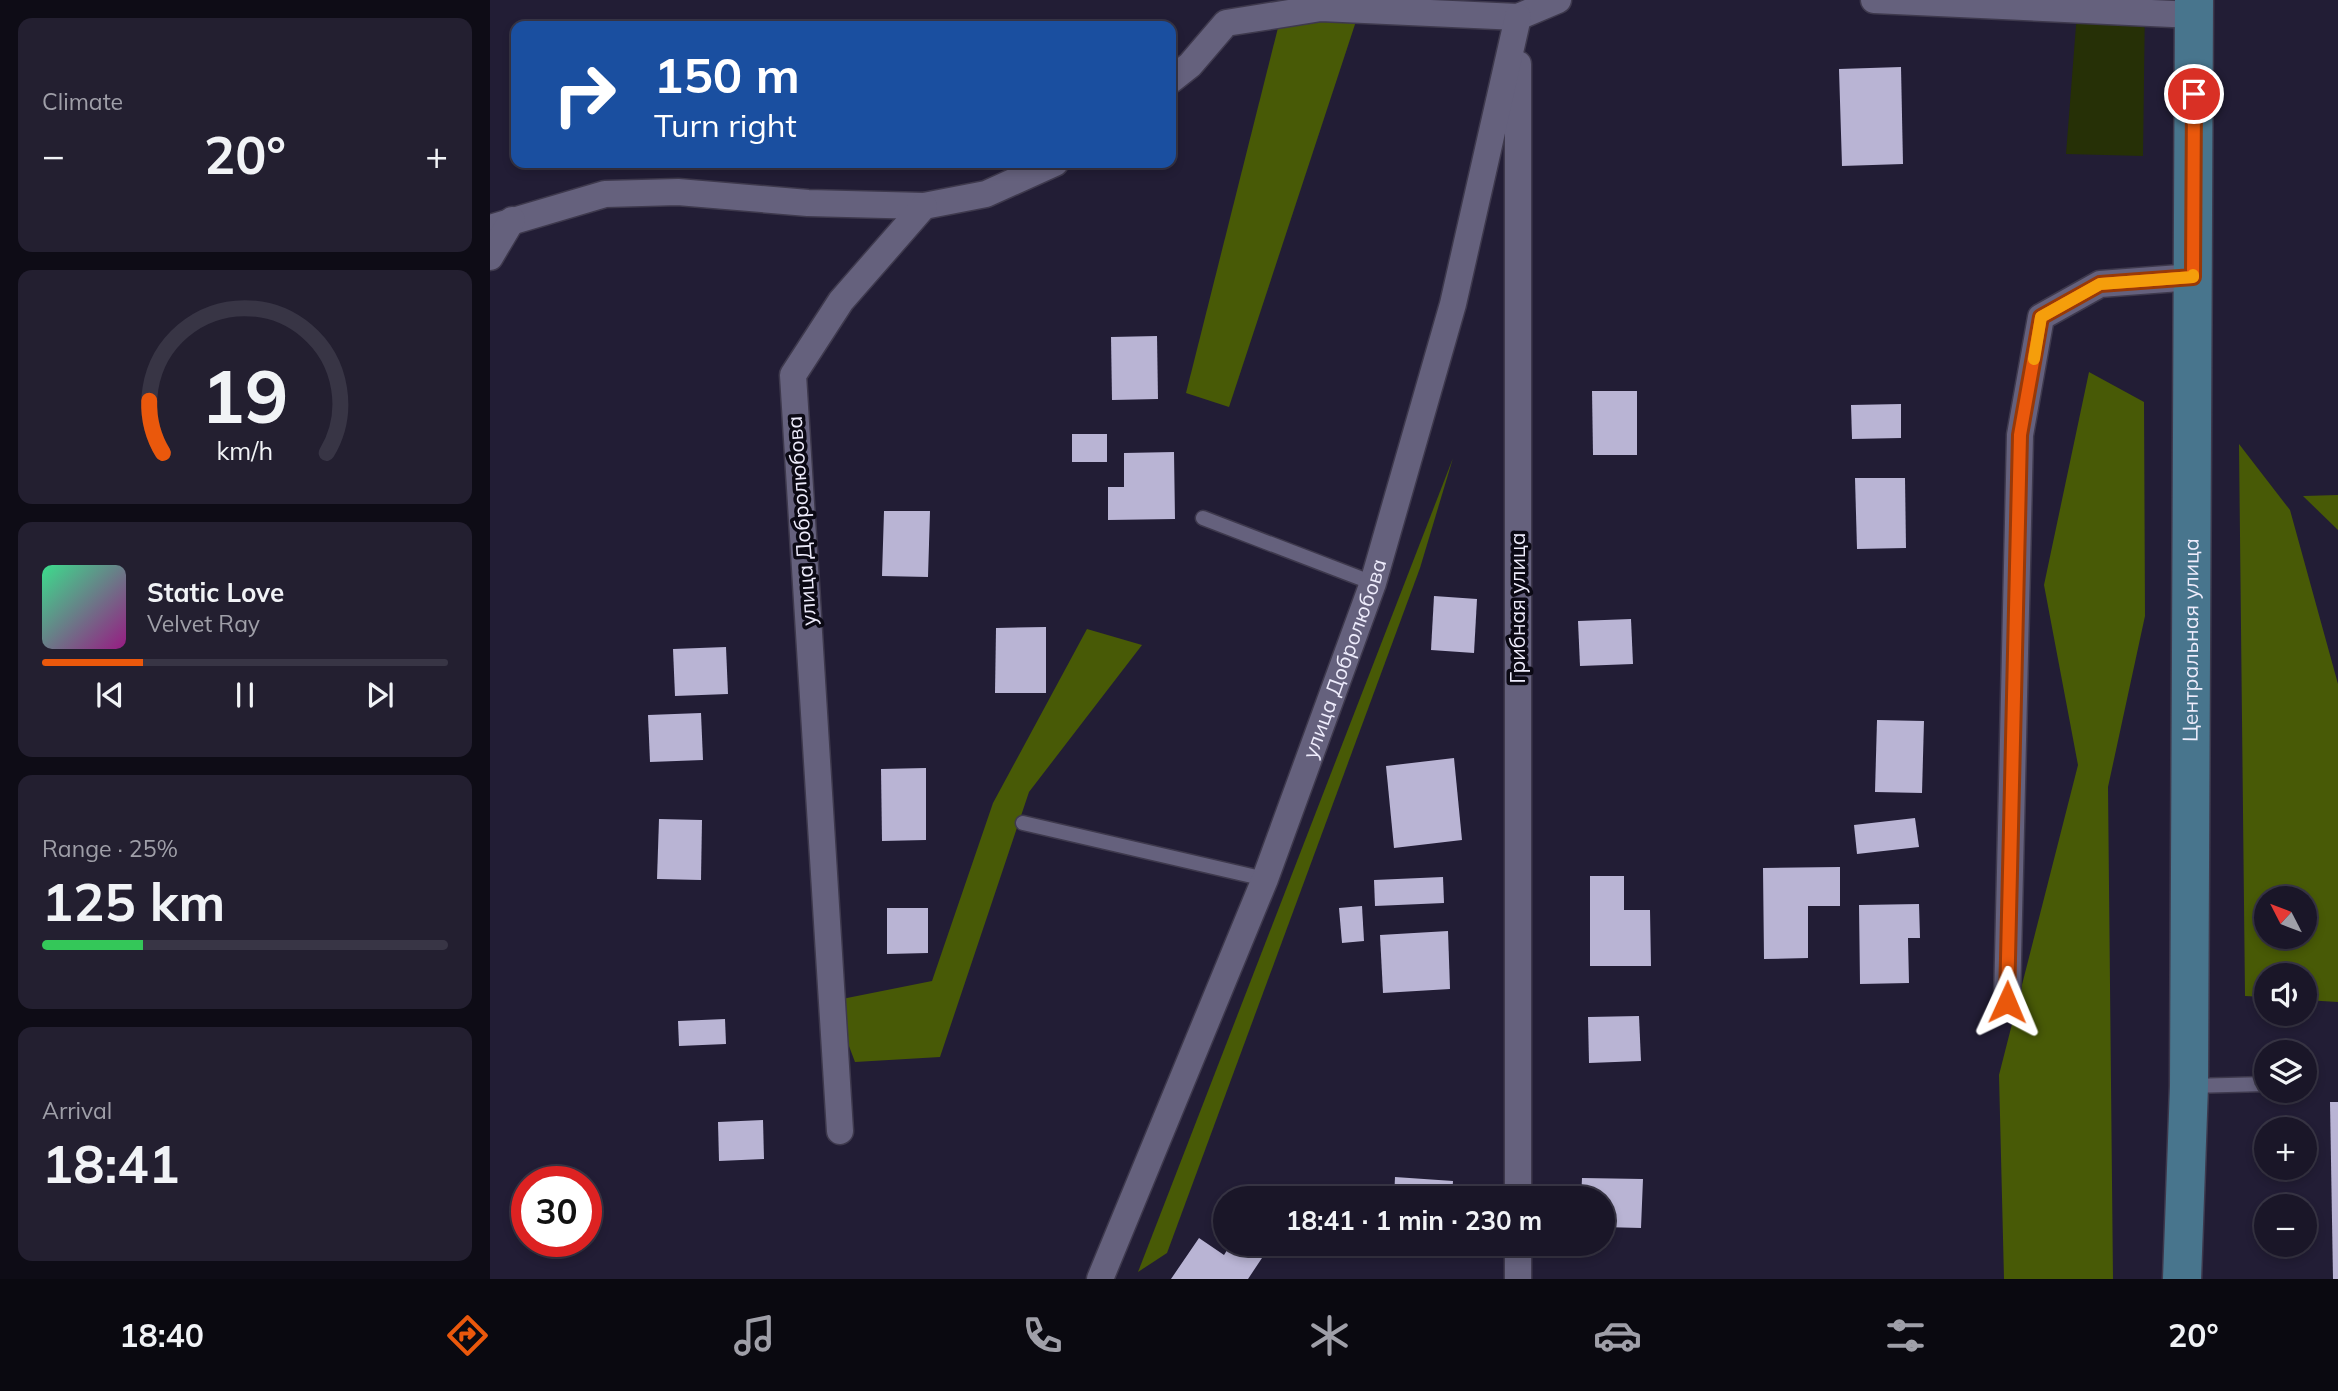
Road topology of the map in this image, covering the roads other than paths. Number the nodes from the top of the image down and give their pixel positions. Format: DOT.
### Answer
graph roads {
  1 [pos="1558,0"];
  2 [pos="1874,0"];
  3 [pos="2194,8"];
  4 [pos="1228,11"];
  5 [pos="1518,17"];
  6 [pos="1176,76"];
  7 [pos="1044,168"];
  8 [pos="924,206"];
  9 [pos="501,224"];
  10 [pos="490,257"];
  11 [pos="2193,277"];
  12 [pos="1203,518"];
  13 [pos="1373,583"];
  14 [pos="1023,822"];
  15 [pos="1265,879"];
  16 [pos="2007,1002"];
  17 [pos="2254,1084"];
  18 [pos="2189,1086"];
  19 [pos="840,1131"];
  20 [pos="1518,1186"];
  21 [pos="1518,1256"];
  22 [pos="1101,1279"];
  23 [pos="1518,1279"];
  24 [pos="2182,1279"];
  1 -- 5 [label="street"];
  2 -- 3 [label="street"];
  3 -- 11 [label="main road, Центральная улица"];
  4 -- 5 [label="street"];
  4 -- 6 [label="street"];
  5 -- 13 [label="street, улица Добролюбова"];
  5 -- 20 [label="street, Грибная улица"];
  7 -- 8 [label="street"];
  8 -- 9 [label="street"];
  8 -- 19 [label="street, улица Добролюбова"];
  9 -- 10 [label="street"];
  11 -- 16 [label="street"];
  11 -- 18 [label="main road, Центральная улица"];
  12 -- 13 [label="lane"];
  13 -- 15 [label="street, улица Добролюбова"];
  14 -- 15 [label="lane"];
  15 -- 22 [label="street, улица Добролюбова"];
  17 -- 18 [label="lane"];
  18 -- 24 [label="main road, Центральная улица"];
  21 -- 23 [label="street"];
}
